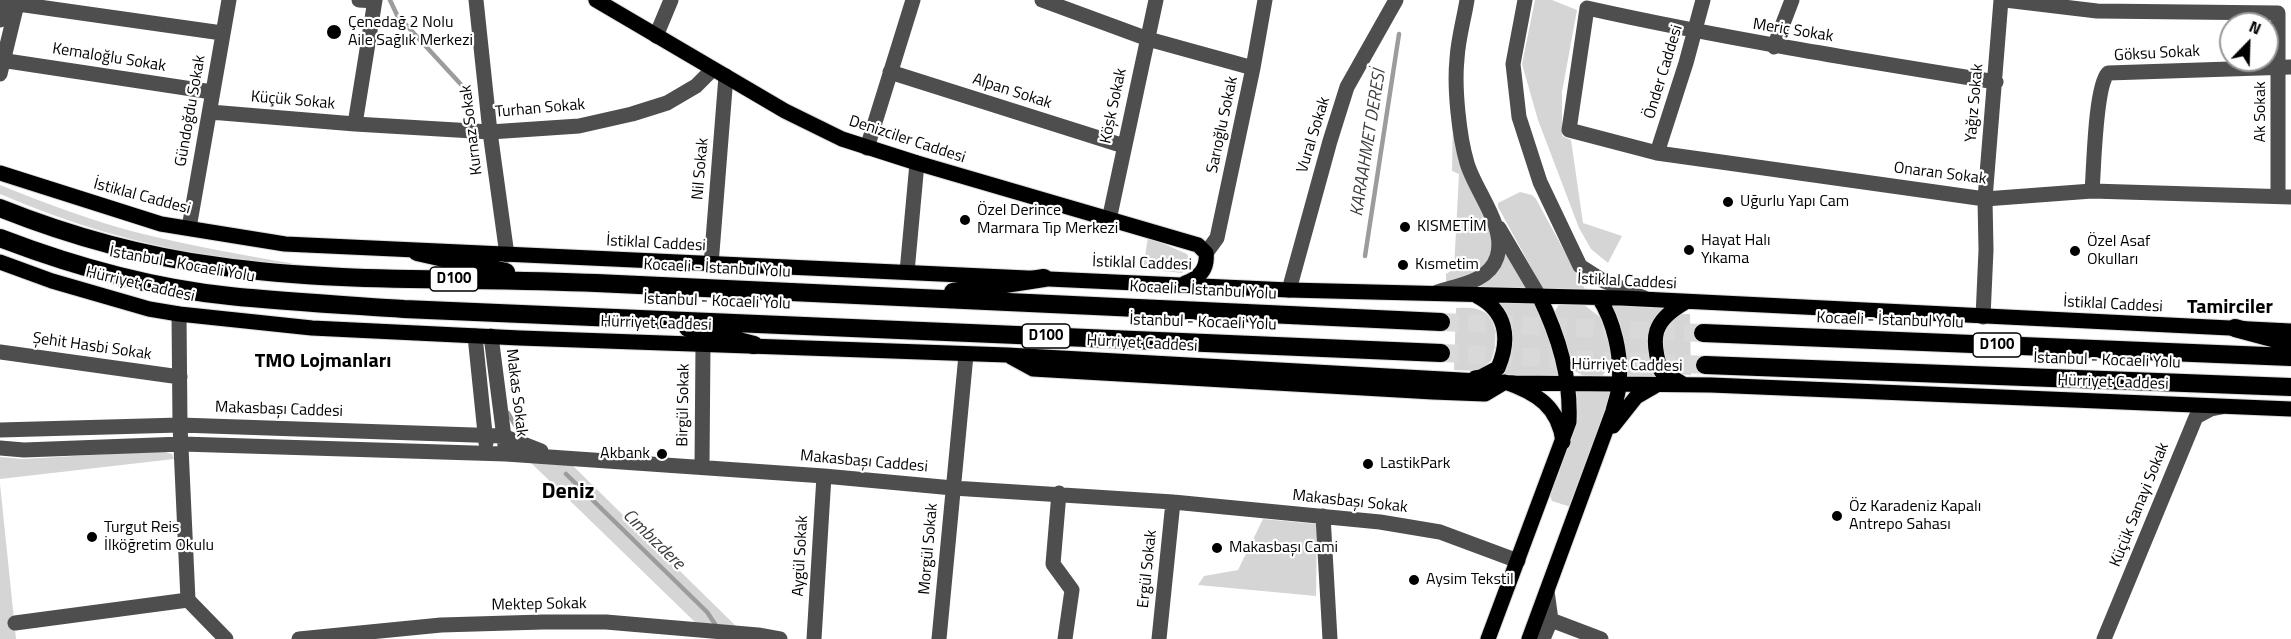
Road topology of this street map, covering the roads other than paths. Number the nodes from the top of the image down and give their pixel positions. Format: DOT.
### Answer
graph roads {
  1 [pos="229,0"];
  2 [pos="370,0"];
  3 [pos="476,0"];
  4 [pos="596,0"];
  5 [pos="671,0"];
  6 [pos="913,0"];
  7 [pos="1042,0"];
  8 [pos="1156,0"];
  9 [pos="1265,0"];
  10 [pos="1396,0"];
  11 [pos="1467,0"];
  12 [pos="1525,0"];
  13 [pos="1703,0"];
  14 [pos="1792,0"];
  15 [pos="2003,0"];
  16 [pos="11,2"];
  17 [pos="2099,6"];
  18 [pos="1587,8"];
  19 [pos="0,20"];
  20 [pos="1695,32"];
  21 [pos="222,33"];
  22 [pos="656,36"];
  23 [pos="1148,39"];
  24 [pos="1774,47"];
  25 [pos="1,65"];
  26 [pos="1253,68"];
  27 [pos="2285,68"];
  28 [pos="890,72"];
  29 [pos="720,73"];
  30 [pos="1996,82"];
  31 [pos="213,92"];
  32 [pos="210,112"];
  33 [pos="355,124"];
  34 [pos="490,132"];
  35 [pos="1124,146"];
  36 [pos="867,148"];
  37 [pos="1658,153"];
  38 [pos="916,164"];
  39 [pos="0,173"];
  40 [pos="2092,191"];
  41 [pos="2285,196"];
  42 [pos="1985,199"];
  43 [pos="0,208"];
  44 [pos="1109,220"];
  45 [pos="1494,221"];
  46 [pos="189,228"];
  47 [pos="0,238"];
  48 [pos="417,252"];
  49 [pos="1206,253"];
  50 [pos="507,255"];
  51 [pos="0,262"];
  52 [pos="711,265"];
  53 [pos="1580,266"];
  54 [pos="907,272"];
  55 [pos="1044,278"];
  56 [pos="540,280"];
  57 [pos="1183,284"];
  58 [pos="1289,290"];
  59 [pos="1434,293"];
  60 [pos="1474,294"];
  61 [pos="1539,296"];
  62 [pos="1568,297"];
  63 [pos="916,298"];
  64 [pos="1599,298"];
  65 [pos="1649,300"];
  66 [pos="1684,303"];
  67 [pos="179,314"];
  68 [pos="1549,316"];
  69 [pos="1983,317"];
  70 [pos="651,319"];
  71 [pos="1609,319"];
  72 [pos="1441,322"];
  73 [pos="2235,328"];
  74 [pos="2291,331"];
  75 [pos="1703,333"];
  76 [pos="475,336"];
  77 [pos="491,336"];
  78 [pos="2291,343"];
  79 [pos="704,344"];
  80 [pos="753,345"];
  81 [pos="0,352"];
  82 [pos="1441,353"];
  83 [pos="966,355"];
  84 [pos="1007,355"];
  85 [pos="1619,356"];
  86 [pos="2291,357"];
  87 [pos="1564,363"];
  88 [pos="1705,365"];
  89 [pos="180,377"];
  90 [pos="1454,380"];
  91 [pos="1505,382"];
  92 [pos="1567,383"];
  93 [pos="1584,384"];
  94 [pos="1600,384"];
  95 [pos="1620,384"];
  96 [pos="1661,384"];
  97 [pos="1684,385"];
  98 [pos="2291,387"];
  99 [pos="2167,403"];
  100 [pos="2228,406"];
  101 [pos="2291,409"];
  102 [pos="2196,417"];
  103 [pos="180,425"];
  104 [pos="0,430"];
  105 [pos="486,435"];
  106 [pos="503,436"];
  107 [pos="1563,442"];
  108 [pos="182,444"];
  109 [pos="0,448"];
  110 [pos="1599,452"];
  111 [pos="487,454"];
  112 [pos="506,454"];
  113 [pos="552,456"];
  114 [pos="702,467"];
  115 [pos="824,476"];
  116 [pos="953,488"];
  117 [pos="1059,493"];
  118 [pos="1173,502"];
  119 [pos="1323,516"];
  120 [pos="1518,561"];
  121 [pos="1547,591"];
  122 [pos="188,600"];
  123 [pos="1551,620"];
  124 [pos="15,623"];
  125 [pos="226,639"];
  126 [pos="300,639"];
  127 [pos="780,639"];
  128 [pos="814,639"];
  129 [pos="939,639"];
  130 [pos="1065,639"];
  131 [pos="1160,639"];
  132 [pos="1330,639"];
  133 [pos="1488,639"];
  134 [pos="1529,639"];
  135 [pos="1544,639"];
  136 [pos="1601,639"];
  137 [pos="2104,639"];
  1 -- 21 [label="street, Gündoğdu Sokak"];
  2 -- 33 [label="street, Küçük Sokak"];
  3 -- 34 [label="street, Kurnaz Sokak"];
  4 -- 22 [label="main road, Denizciler Caddesi"];
  5 -- 22 [label="street"];
  6 -- 28 [label="street"];
  7 -- 23 [label="street"];
  8 -- 23 [label="street, Köşk Sokak"];
  9 -- 26 [label="street, Sarıoğlu Sokak"];
  10 -- 58 [label="street, Vural Sokak"];
  11 -- 45 [label="street"];
  12 -- 53 [label="street"];
  13 -- 20 [label="street, Önder Caddesi"];
  14 -- 24 [label="street"];
  15 -- 17 [label="street, Ak Sokak"];
  15 -- 30 [label="street, Yağız Sokak"];
  16 -- 19 [label="street"];
  16 -- 21 [label="street"];
  16 -- 25 [label="street"];
  17 -- 27 [label="street, Ak Sokak"];
  18 -- 20 [label="street, Meriç Sokak"];
  18 -- 37 [label="street, Onaran Sokak"];
  20 -- 24 [label="street, Meriç Sokak"];
  20 -- 37 [label="street, Önder Caddesi"];
  21 -- 31 [label="street, Gündoğdu Sokak"];
  22 -- 29 [label="main road, Denizciler Caddesi"];
  23 -- 26 [label="street"];
  23 -- 35 [label="street, Köşk Sokak"];
  24 -- 30 [label="street, Meriç Sokak"];
  25 -- 31 [label="street, Kemaloğlu Sokak"];
  26 -- 49 [label="street, Sarıoğlu Sokak"];
  27 -- 40 [label="street, Göksu Sokak"];
  27 -- 41 [label="street, Ak Sokak"];
  28 -- 35 [label="street, Alpan Sokak"];
  28 -- 36 [label="street"];
  29 -- 34 [label="street, Turhan Sokak"];
  29 -- 36 [label="main road, Denizciler Caddesi"];
  29 -- 52 [label="street, Nil Sokak"];
  30 -- 42 [label="street, Yağız Sokak"];
  31 -- 32 [label="street, Gündoğdu Sokak"];
  32 -- 33 [label="street, Küçük Sokak"];
  32 -- 46 [label="street, Gündoğdu Sokak"];
  33 -- 34 [label="street, Turhan Sokak"];
  34 -- 50 [label="street, Kurnaz Sokak"];
  35 -- 44 [label="street, Köşk Sokak"];
  36 -- 38 [label="main road, Denizciler Caddesi"];
  37 -- 42 [label="street, Onaran Sokak"];
  38 -- 44 [label="main road, Denizciler Caddesi"];
  38 -- 54 [label="street"];
  39 -- 46 [label="main road, İstiklal Caddesi"];
  40 -- 41 [label="street, Onaran Sokak"];
  40 -- 42 [label="street, Onaran Sokak"];
  42 -- 69 [label="street, Yağız Sokak"];
  43 -- 56 [label="highway, Kocaeli - İstanbul Yolu / D100"];
  44 -- 49 [label="main road, Denizciler Caddesi"];
  45 -- 59 [label="street"];
  45 -- 61 [label="street"];
  46 -- 48 [label="main road, İstiklal Caddesi"];
  47 -- 70 [label="highway, İstanbul - Kocaeli Yolu / D100"];
  48 -- 50 [label="main road, İstiklal Caddesi"];
  48 -- 56 [label="highway"];
  49 -- 57 [label="main road"];
  50 -- 52 [label="main road, İstiklal Caddesi"];
  51 -- 67 [label="main road, Hürriyet Caddesi"];
  52 -- 54 [label="main road, İstiklal Caddesi"];
  53 -- 64 [label="street"];
  53 -- 65 [label="street"];
  54 -- 55 [label="main road, İstiklal Caddesi"];
  55 -- 57 [label="main road, İstiklal Caddesi"];
  55 -- 63 [label="highway"];
  56 -- 63 [label="highway, Kocaeli - İstanbul Yolu / D100"];
  57 -- 58 [label="main road, İstiklal Caddesi"];
  58 -- 59 [label="main road, İstiklal Caddesi"];
  59 -- 60 [label="main road, İstiklal Caddesi"];
  60 -- 61 [label="main road, İstiklal Caddesi"];
  60 -- 90 [label="main road"];
  61 -- 62 [label="main road, İstiklal Caddesi"];
  61 -- 68 [label="main road"];
  62 -- 64 [label="main road, İstiklal Caddesi"];
  62 -- 68 [label="main road"];
  62 -- 71 [label="main road"];
  63 -- 72 [label="highway, Kocaeli - İstanbul Yolu / D100"];
  64 -- 65 [label="main road, İstiklal Caddesi"];
  64 -- 71 [label="main road"];
  65 -- 66 [label="main road, İstiklal Caddesi"];
  66 -- 69 [label="main road, İstiklal Caddesi"];
  66 -- 97 [label="main road"];
  67 -- 76 [label="main road, Hürriyet Caddesi"];
  67 -- 89 [label="street"];
  68 -- 87 [label="main road"];
  69 -- 73 [label="main road, İstiklal Caddesi"];
  70 -- 80 [label="highway"];
  70 -- 82 [label="highway, İstanbul - Kocaeli Yolu / D100"];
  71 -- 85 [label="main road"];
  73 -- 74 [label="main road, İstiklal Caddesi"];
  73 -- 78 [label="highway"];
  75 -- 86 [label="highway, Kocaeli - İstanbul Yolu / D100"];
  76 -- 77 [label="main road, Hürriyet Caddesi"];
  76 -- 105 [label="street, Makas Sokak"];
  77 -- 79 [label="main road, Hürriyet Caddesi"];
  77 -- 106 [label="street, Makas Sokak"];
  79 -- 80 [label="main road, Hürriyet Caddesi"];
  79 -- 114 [label="street, Birgül Sokak"];
  80 -- 83 [label="main road, Hürriyet Caddesi"];
  81 -- 89 [label="street, Şehit Hasbi Sokak"];
  83 -- 84 [label="main road, Hürriyet Caddesi"];
  83 -- 116 [label="street, Morgül Sokak"];
  84 -- 90 [label="main road, Hürriyet Caddesi"];
  84 -- 91 [label="main road"];
  85 -- 94 [label="main road"];
  85 -- 95 [label="main road"];
  87 -- 92 [label="main road"];
  87 -- 93 [label="main road"];
  88 -- 98 [label="highway, İstanbul - Kocaeli Yolu / D100"];
  89 -- 103 [label="street"];
  90 -- 91 [label="main road, Hürriyet Caddesi"];
  91 -- 92 [label="main road, Hürriyet Caddesi"];
  91 -- 107 [label="main road"];
  92 -- 93 [label="main road, Hürriyet Caddesi"];
  92 -- 107 [label="main road"];
  93 -- 94 [label="main road, Hürriyet Caddesi"];
  94 -- 95 [label="main road, Hürriyet Caddesi"];
  95 -- 96 [label="main road, Hürriyet Caddesi"];
  95 -- 110 [label="main road"];
  96 -- 97 [label="main road, Hürriyet Caddesi"];
  96 -- 110 [label="main road"];
  97 -- 99 [label="main road, Hürriyet Caddesi"];
  99 -- 100 [label="main road, Hürriyet Caddesi"];
  99 -- 102 [label="street"];
  100 -- 101 [label="main road, Hürriyet Caddesi"];
  100 -- 102 [label="street"];
  102 -- 137 [label="street, Küçük Sanayi Sokak"];
  103 -- 104 [label="street, Makasbaşı Caddesi"];
  103 -- 105 [label="street, Makasbaşı Caddesi"];
  103 -- 108 [label="street"];
  105 -- 106 [label="street, Makasbaşı Caddesi"];
  105 -- 111 [label="street, Makas Sokak"];
  106 -- 112 [label="street, Makas Sokak"];
  106 -- 113 [label="street, Makasbaşı Caddesi"];
  107 -- 120 [label="main road"];
  108 -- 109 [label="street, Makasbaşı Caddesi"];
  108 -- 111 [label="street, Makasbaşı Caddesi"];
  108 -- 122 [label="street"];
  110 -- 121 [label="main road"];
  111 -- 112 [label="street, Makasbaşı Caddesi"];
  112 -- 113 [label="street, Makasbaşı Caddesi"];
  113 -- 114 [label="street, Makasbaşı Caddesi"];
  114 -- 115 [label="street, Makasbaşı Caddesi"];
  115 -- 116 [label="street, Makasbaşı Caddesi"];
  115 -- 128 [label="street, Aygül Sokak"];
  116 -- 117 [label="street, Makasbaşı Caddesi"];
  116 -- 129 [label="street, Morgül Sokak"];
  117 -- 118 [label="street, Makasbaşı Caddesi"];
  117 -- 130 [label="street"];
  118 -- 119 [label="street, Makasbaşı Sokak"];
  118 -- 131 [label="street, Ergül Sokak"];
  119 -- 120 [label="street, Makasbaşı Sokak"];
  119 -- 132 [label="street"];
  120 -- 133 [label="main road"];
  121 -- 123 [label="street"];
  121 -- 134 [label="main road"];
  122 -- 124 [label="street"];
  122 -- 125 [label="street"];
  123 -- 135 [label="street"];
  123 -- 136 [label="street"];
  126 -- 127 [label="street, Mektep Sokak"];
}
